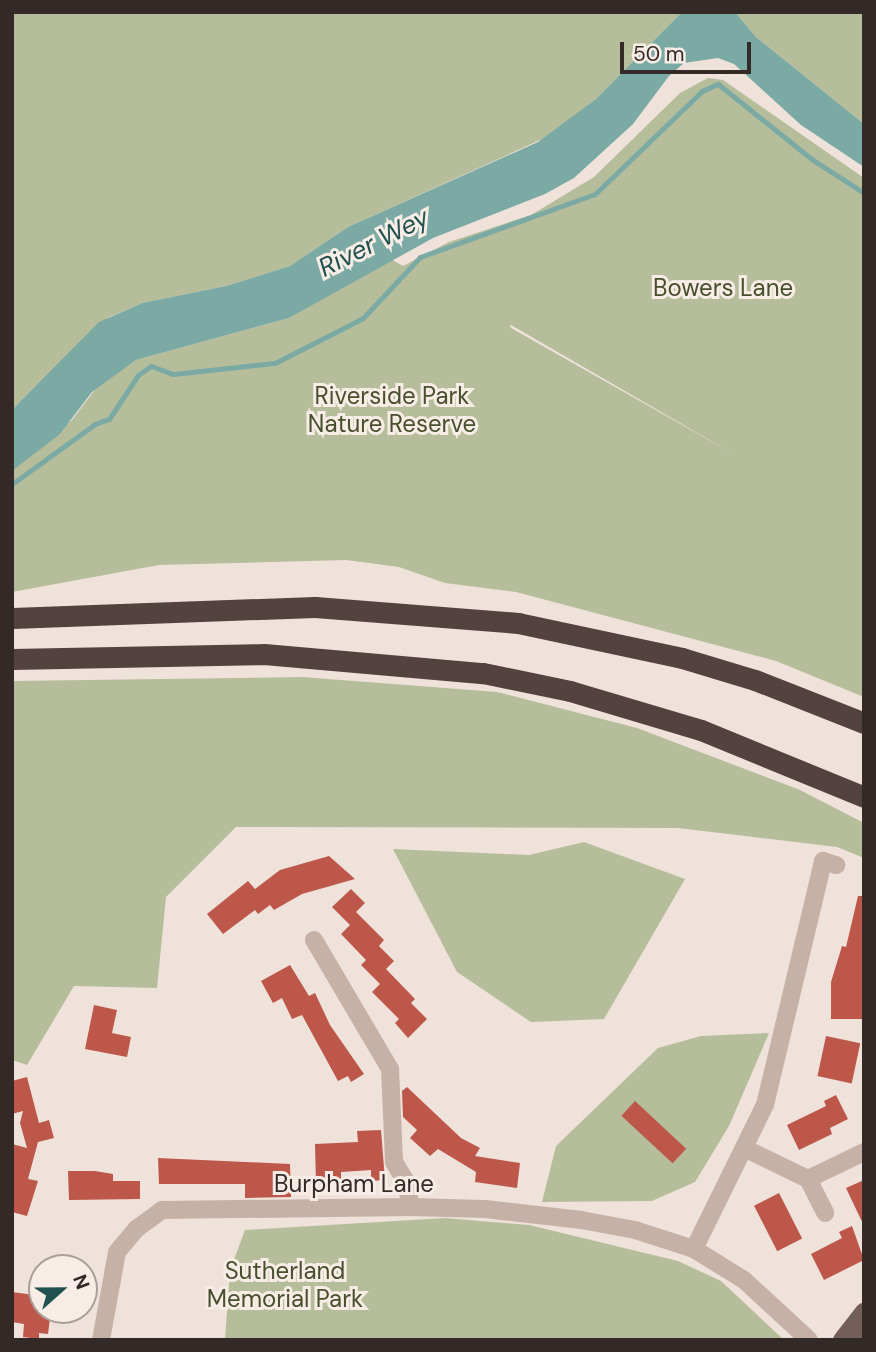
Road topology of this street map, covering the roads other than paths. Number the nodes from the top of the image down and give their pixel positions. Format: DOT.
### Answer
graph roads {
  1 [pos="12,618"];
  2 [pos="12,659"];
  3 [pos="864,723"];
  4 [pos="864,797"];
  5 [pos="836,865"];
  6 [pos="314,940"];
  7 [pos="746,1149"];
  8 [pos="864,1152"];
  9 [pos="808,1179"];
  10 [pos="411,1207"];
  11 [pos="825,1213"];
  12 [pos="694,1249"];
  13 [pos="864,1312"];
  14 [pos="101,1340"];
  15 [pos="809,1340"];
  16 [pos="842,1340"];
  1 -- 3 [label="highway"];
  2 -- 4 [label="highway"];
  5 -- 7 [label="street"];
  6 -- 10 [label="street"];
  7 -- 9 [label="street"];
  7 -- 12 [label="street"];
  8 -- 9 [label="street"];
  9 -- 11 [label="street"];
  10 -- 12 [label="street, Burpham Lane"];
  10 -- 14 [label="street, Burpham Lane"];
  12 -- 15 [label="street, Burpham Lane"];
  13 -- 16 [label="main road"];
}
